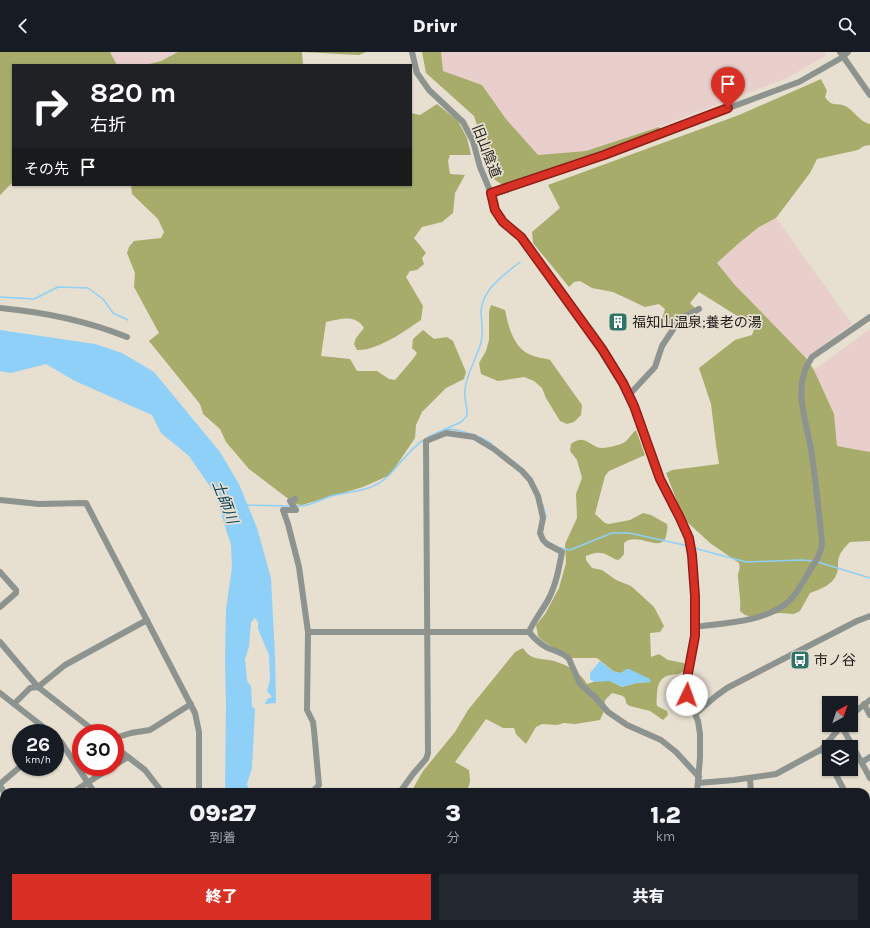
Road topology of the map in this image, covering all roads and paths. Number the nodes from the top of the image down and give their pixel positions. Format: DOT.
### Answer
graph roads {
  1 [pos="412,52"];
  2 [pos="844,54"];
  3 [pos="870,95"];
  4 [pos="491,193"];
  5 [pos="0,308"];
  6 [pos="699,309"];
  7 [pos="870,317"];
  8 [pos="127,337"];
  9 [pos="629,395"];
  10 [pos="0,500"];
  11 [pos="295,500"];
  12 [pos="0,572"];
  13 [pos="0,607"];
  14 [pos="870,616"];
  15 [pos="147,620"];
  16 [pos="695,627"];
  17 [pos="308,632"];
  18 [pos="427,632"];
  19 [pos="529,632"];
  20 [pos="0,642"];
  21 [pos="38,687"];
  22 [pos="0,694"];
  23 [pos="870,700"];
  24 [pos="14,704"];
  25 [pos="191,704"];
  26 [pos="864,704"];
  27 [pos="858,709"];
  28 [pos="695,714"];
  29 [pos="870,715"];
  30 [pos="40,724"];
  31 [pos="85,724"];
  32 [pos="835,732"];
  33 [pos="845,732"];
  34 [pos="124,735"];
  35 [pos="829,740"];
  36 [pos="64,747"];
  37 [pos="822,749"];
  38 [pos="124,754"];
  39 [pos="128,757"];
  40 [pos="870,757"];
  41 [pos="124,759"];
  42 [pos="862,762"];
  43 [pos="12,774"];
  44 [pos="97,776"];
  45 [pos="837,776"];
  46 [pos="870,778"];
  47 [pos="750,779"];
  48 [pos="699,780"];
  49 [pos="87,782"];
  50 [pos="0,785"];
  51 [pos="79,788"];
  52 [pos="91,788"];
  53 [pos="159,788"];
  54 [pos="199,788"];
  55 [pos="316,788"];
  56 [pos="403,788"];
  57 [pos="698,788"];
  58 [pos="751,788"];
  59 [pos="843,788"];
  1 -- 4 [label="street, 旧山陰道"];
  2 -- 3 [label="street"];
  2 -- 4 [label="street"];
  4 -- 9 [label="street, 旧山陰道"];
  5 -- 8 [label="street"];
  6 -- 9 [label="street"];
  7 -- 16 [label="street"];
  9 -- 16 [label="street, 旧山陰道"];
  10 -- 15 [label="street"];
  11 -- 17 [label="street"];
  12 -- 13 [label="street"];
  14 -- 28 [label="street"];
  15 -- 21 [label="street"];
  15 -- 25 [label="street"];
  16 -- 28 [label="street, 旧山陰道"];
  17 -- 18 [label="street"];
  17 -- 55 [label="street"];
  18 -- 19 [label="street"];
  18 -- 19 [label="street"];
  18 -- 56 [label="street"];
  19 -- 48 [label="street"];
  20 -- 21 [label="street"];
  21 -- 24 [label="street"];
  21 -- 31 [label="street"];
  22 -- 24 [label="street"];
  23 -- 26 [label="street"];
  24 -- 30 [label="street"];
  25 -- 34 [label="street"];
  25 -- 54 [label="street"];
  26 -- 27 [label="street"];
  26 -- 29 [label="street"];
  28 -- 48 [label="street, 旧山陰道"];
  32 -- 35 [label="street"];
  33 -- 42 [label="street"];
  36 -- 49 [label="street"];
  37 -- 47 [label="street"];
  38 -- 39 [label="street"];
  39 -- 41 [label="street"];
  39 -- 53 [label="street"];
  40 -- 42 [label="street"];
  42 -- 46 [label="street"];
  43 -- 50 [label="street"];
  44 -- 49 [label="street"];
  45 -- 59 [label="street"];
  47 -- 48 [label="street"];
  47 -- 58 [label="street"];
  48 -- 57 [label="street, 旧山陰道"];
  49 -- 51 [label="street"];
  49 -- 52 [label="street"];
}
